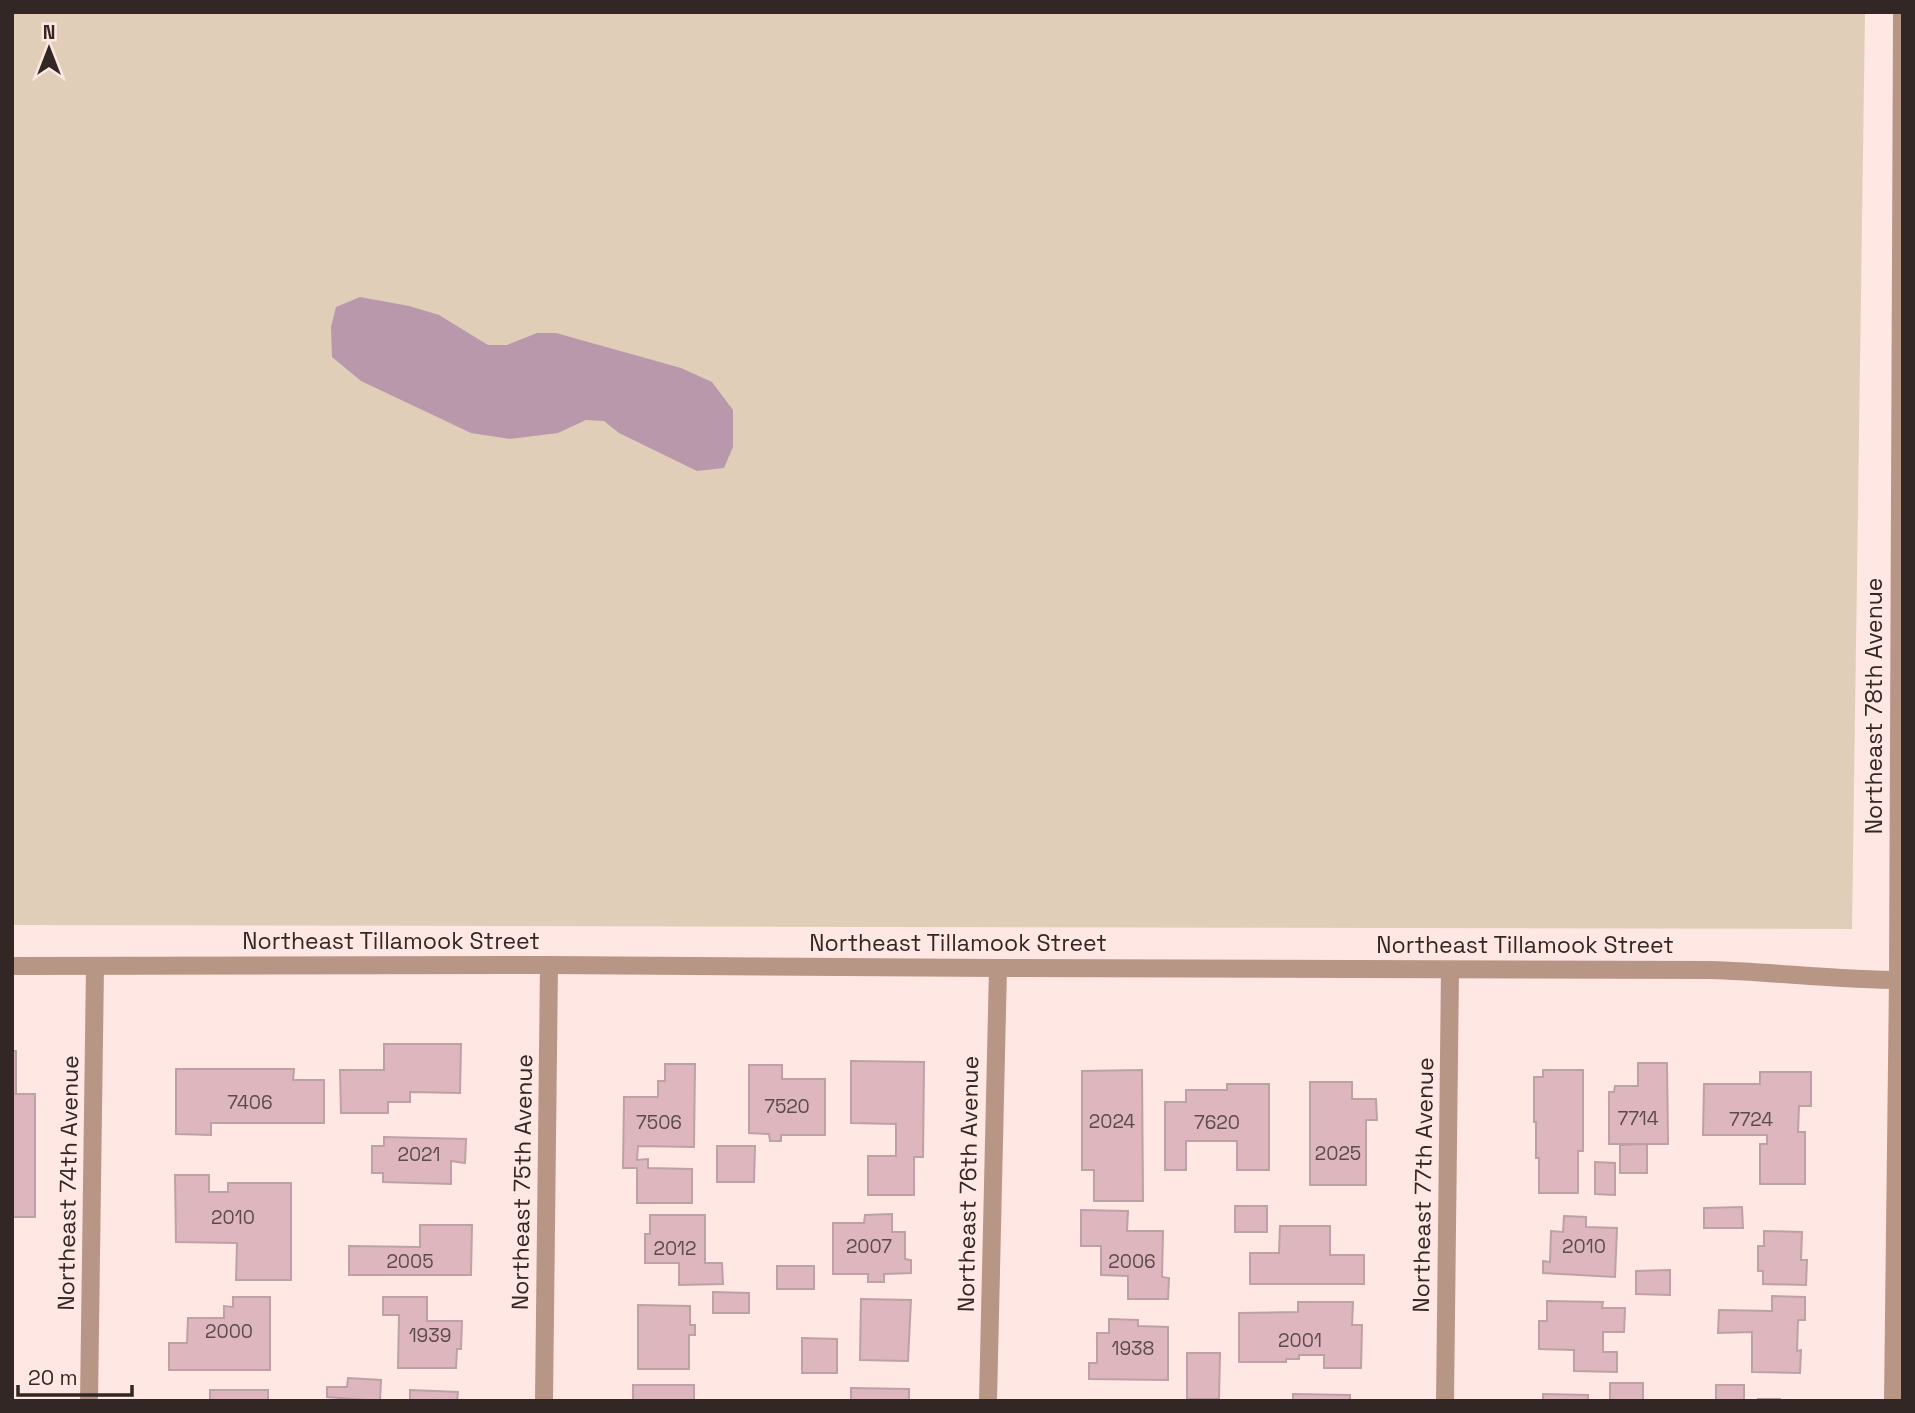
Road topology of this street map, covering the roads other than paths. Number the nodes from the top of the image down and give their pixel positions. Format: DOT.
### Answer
graph roads {
  1 [pos="1902,12"];
  2 [pos="548,965"];
  3 [pos="12,966"];
  4 [pos="96,967"];
  5 [pos="998,968"];
  6 [pos="1450,970"];
  7 [pos="1900,981"];
  8 [pos="89,1401"];
  9 [pos="544,1401"];
  10 [pos="988,1401"];
  11 [pos="1445,1401"];
  12 [pos="1894,1401"];
  1 -- 7 [label="street, Northeast 78th Avenue"];
  2 -- 4 [label="street, Northeast Tillamook Street"];
  2 -- 5 [label="street, Northeast Tillamook Street"];
  2 -- 9 [label="street, Northeast 75th Avenue"];
  3 -- 4 [label="street, Northeast Tillamook Street"];
  4 -- 8 [label="street, Northeast 74th Avenue"];
  5 -- 6 [label="street, Northeast Tillamook Street"];
  5 -- 10 [label="street, Northeast 76th Avenue"];
  6 -- 7 [label="street, Northeast Tillamook Street"];
  6 -- 11 [label="street, Northeast 77th Avenue"];
  7 -- 12 [label="street, Northeast 78th Avenue"];
}
